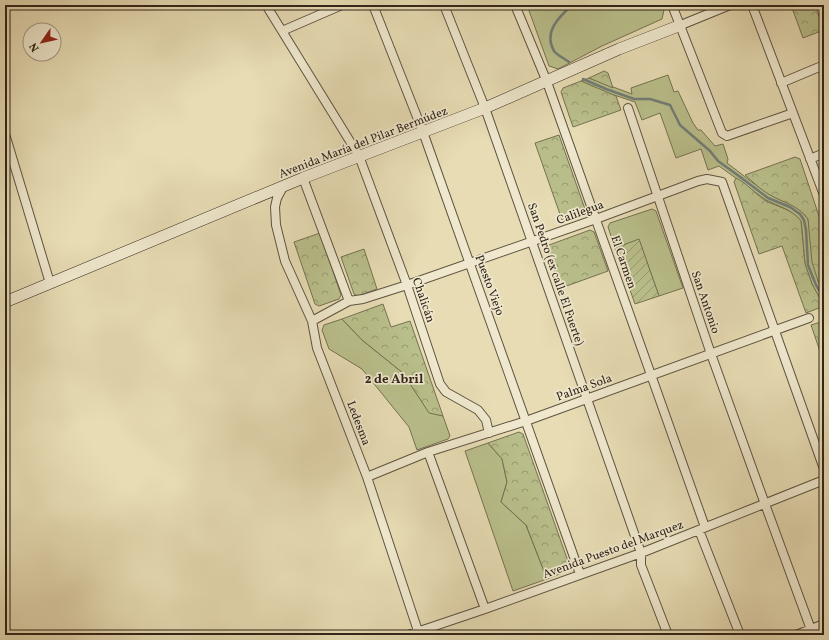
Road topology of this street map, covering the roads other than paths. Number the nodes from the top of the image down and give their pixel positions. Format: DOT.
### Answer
graph roads {
  1 [pos="266,5"];
  2 [pos="342,5"];
  3 [pos="373,5"];
  4 [pos="444,5"];
  5 [pos="515,5"];
  6 [pos="672,5"];
  7 [pos="730,5"];
  8 [pos="752,5"];
  9 [pos="681,25"];
  10 [pos="282,31"];
  11 [pos="824,65"];
  12 [pos="547,82"];
  13 [pos="781,83"];
  14 [pos="485,108"];
  15 [pos="628,108"];
  16 [pos="793,113"];
  17 [pos="423,132"];
  18 [pos="5,134"];
  19 [pos="824,153"];
  20 [pos="359,156"];
  21 [pos="810,159"];
  22 [pos="303,178"];
  23 [pos="283,187"];
  24 [pos="658,195"];
  25 [pos="824,195"];
  26 [pos="596,219"];
  27 [pos="532,241"];
  28 [pos="470,263"];
  29 [pos="50,283"];
  30 [pos="407,285"];
  31 [pos="349,301"];
  32 [pos="5,302"];
  33 [pos="809,318"];
  34 [pos="312,321"];
  35 [pos="776,331"];
  36 [pos="712,354"];
  37 [pos="650,376"];
  38 [pos="586,399"];
  39 [pos="526,421"];
  40 [pos="490,433"];
  41 [pos="428,452"];
  42 [pos="824,469"];
  43 [pos="367,477"];
  44 [pos="824,480"];
  45 [pos="764,504"];
  46 [pos="702,529"];
  47 [pos="641,553"];
  48 [pos="580,574"];
  49 [pos="485,609"];
  50 [pos="824,624"];
  51 [pos="418,631"];
  52 [pos="812,632"];
  53 [pos="408,635"];
  54 [pos="668,635"];
  55 [pos="740,635"];
  56 [pos="796,635"];
  1 -- 10 [label="street, Chalicán"];
  2 -- 10 [label="street"];
  3 -- 17 [label="street, Puesto Viejo"];
  4 -- 14 [label="street, San Pedro (ex calle El Fuerte)"];
  5 -- 12 [label="street, El Carmen"];
  6 -- 9 [label="street"];
  7 -- 9 [label="street, Avenida María del Pilar Bermúdez"];
  8 -- 13 [label="street"];
  9 -- 12 [label="street, Avenida María del Pilar Bermúdez"];
  9 -- 16 [label="street"];
  10 -- 20 [label="street, Chalicán"];
  11 -- 13 [label="street"];
  12 -- 14 [label="street, Avenida María del Pilar Bermúdez"];
  12 -- 26 [label="street, El Carmen"];
  13 -- 16 [label="street"];
  14 -- 17 [label="street, Avenida María del Pilar Bermúdez"];
  14 -- 27 [label="street, San Pedro (ex calle El Fuerte)"];
  15 -- 24 [label="street, San Antonio"];
  16 -- 21 [label="street"];
  17 -- 20 [label="street, Avenida María del Pilar Bermúdez"];
  17 -- 28 [label="street, Puesto Viejo"];
  18 -- 29 [label="street"];
  19 -- 21 [label="street"];
  20 -- 22 [label="street, Avenida María del Pilar Bermúdez"];
  20 -- 30 [label="street, Chalicán"];
  21 -- 25 [label="street"];
  22 -- 23 [label="street, Avenida María del Pilar Bermúdez"];
  22 -- 31 [label="street"];
  23 -- 29 [label="street, Avenida María del Pilar Bermúdez"];
  23 -- 34 [label="street, Ledesma"];
  24 -- 26 [label="street, Calilegua"];
  24 -- 35 [label="street, Calilegua"];
  24 -- 36 [label="street, San Antonio"];
  26 -- 27 [label="street, Calilegua"];
  26 -- 37 [label="street, El Carmen"];
  27 -- 28 [label="street, Calilegua"];
  27 -- 38 [label="street, San Pedro (ex calle El Fuerte)"];
  28 -- 30 [label="street, Calilegua"];
  28 -- 39 [label="street, Puesto Viejo"];
  29 -- 32 [label="street, Avenida María del Pilar Bermúdez"];
  30 -- 31 [label="street, Calilegua"];
  30 -- 40 [label="street, Chalicán"];
  31 -- 34 [label="street, Calilegua"];
  33 -- 35 [label="street, Palma Sola"];
  34 -- 43 [label="street, Ledesma"];
  35 -- 36 [label="street, Palma Sola"];
  35 -- 42 [label="street"];
  36 -- 37 [label="street, Palma Sola"];
  36 -- 45 [label="street, San Antonio"];
  37 -- 38 [label="street, Palma Sola"];
  37 -- 46 [label="street, El Carmen"];
  38 -- 39 [label="street, Palma Sola"];
  38 -- 47 [label="street, San Pedro (ex calle El Fuerte)"];
  39 -- 40 [label="street, Palma Sola"];
  39 -- 48 [label="street, Puesto Viejo"];
  40 -- 41 [label="street, Palma Sola"];
  41 -- 43 [label="street, Palma Sola"];
  41 -- 49 [label="street"];
  43 -- 51 [label="street, Ledesma"];
  44 -- 45 [label="street, Avenida Puesto del Marquez"];
  45 -- 46 [label="street, Avenida Puesto del Marquez"];
  45 -- 52 [label="street, San Antonio"];
  46 -- 47 [label="street, Avenida Puesto del Marquez"];
  46 -- 55 [label="street, El Carmen"];
  47 -- 48 [label="street, Avenida Puesto del Marquez"];
  47 -- 54 [label="street, San Pedro (ex calle El Fuerte)"];
  48 -- 49 [label="street, Avenida Puesto del Marquez"];
  49 -- 51 [label="street, Avenida Puesto del Marquez"];
  50 -- 52 [label="street"];
  51 -- 53 [label="street, Avenida Puesto del Marquez"];
  52 -- 56 [label="street"];
}
